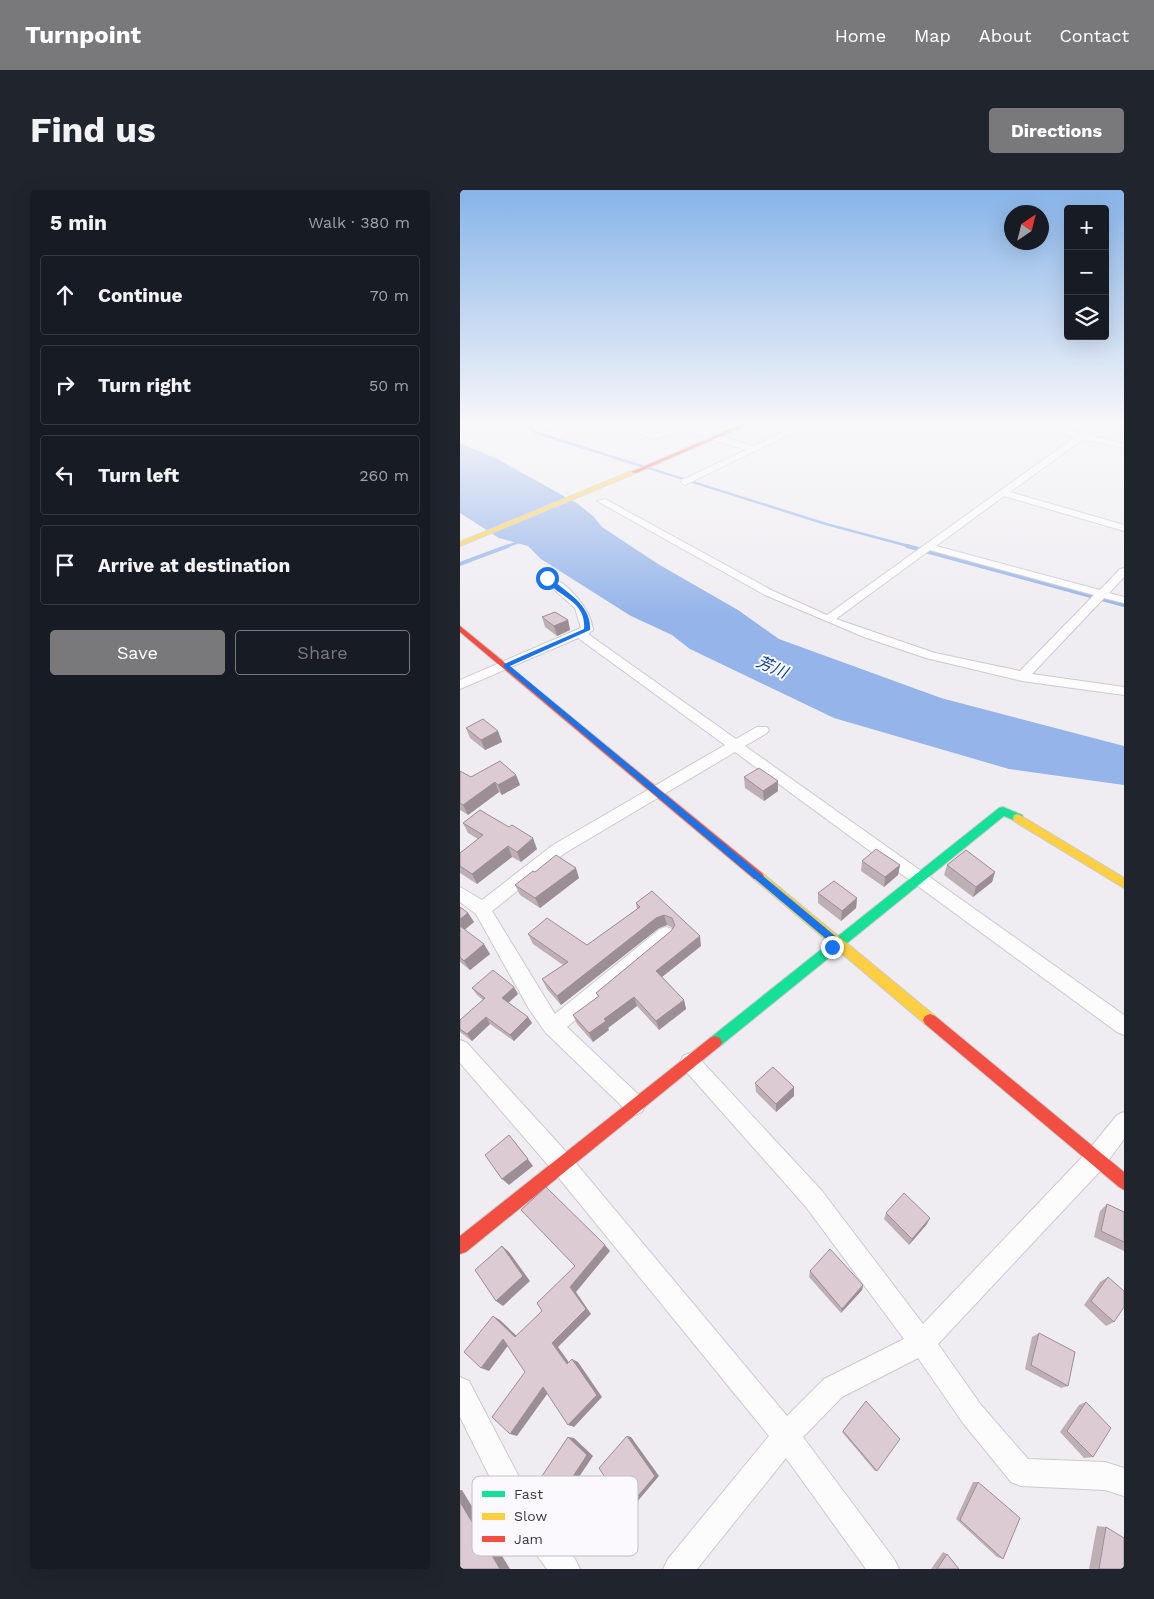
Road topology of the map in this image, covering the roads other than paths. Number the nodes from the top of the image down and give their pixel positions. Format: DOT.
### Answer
graph roads {
  1 [pos="604,486"];
  2 [pos="1012,486"];
  3 [pos="1003,493"];
  4 [pos="602,501"];
  5 [pos="1124,528"];
  6 [pos="460,544"];
  7 [pos="926,549"];
  8 [pos="1124,571"];
  9 [pos="547,578"];
  10 [pos="1100,597"];
  11 [pos="1124,600"];
  12 [pos="829,619"];
  13 [pos="462,631"];
  14 [pos="579,633"];
  15 [pos="506,666"];
  16 [pos="1022,677"];
  17 [pos="460,685"];
  18 [pos="1124,691"];
  19 [pos="762,730"];
  20 [pos="735,746"];
  21 [pos="656,791"];
  22 [pos="919,878"];
  23 [pos="1124,884"];
  24 [pos="461,896"];
  25 [pos="482,909"];
  26 [pos="666,934"];
  27 [pos="837,943"];
  28 [pos="1124,1026"];
  29 [pos="553,1027"];
  30 [pos="460,1050"];
  31 [pos="690,1062"];
  32 [pos="635,1105"];
  33 [pos="1124,1122"];
  34 [pos="1095,1160"];
  35 [pos="562,1164"];
  36 [pos="1124,1182"];
  37 [pos="460,1246"];
  38 [pos="922,1343"];
  39 [pos="460,1390"];
  40 [pos="786,1436"];
  41 [pos="504,1476"];
  42 [pos="1124,1482"];
  43 [pos="555,1556"];
  44 [pos="565,1569"];
  45 [pos="678,1569"];
  46 [pos="884,1569"];
  1 -- 6 [label="main road"];
  2 -- 3 [label="street"];
  3 -- 5 [label="street"];
  3 -- 7 [label="street"];
  4 -- 12 [label="street"];
  7 -- 10 [label="street"];
  7 -- 12 [label="street"];
  8 -- 10 [label="street"];
  9 -- 14 [label="street"];
  10 -- 11 [label="street"];
  10 -- 16 [label="street"];
  12 -- 16 [label="street"];
  13 -- 15 [label="main road"];
  14 -- 15 [label="street"];
  14 -- 20 [label="street"];
  15 -- 17 [label="street"];
  15 -- 21 [label="main road"];
  16 -- 18 [label="street"];
  19 -- 20 [label="street"];
  20 -- 21 [label="street"];
  20 -- 22 [label="street"];
  21 -- 25 [label="street"];
  21 -- 27 [label="main road"];
  22 -- 23 [label="main road"];
  22 -- 27 [label="main road"];
  22 -- 28 [label="street"];
  24 -- 25 [label="street"];
  25 -- 29 [label="street"];
  26 -- 29 [label="street"];
  27 -- 31 [label="main road"];
  27 -- 34 [label="main road"];
  29 -- 32 [label="street"];
  30 -- 35 [label="street"];
  31 -- 32 [label="main road"];
  31 -- 38 [label="street"];
  32 -- 35 [label="main road"];
  33 -- 34 [label="street"];
  34 -- 36 [label="main road"];
  34 -- 38 [label="street"];
  35 -- 37 [label="main road"];
  35 -- 40 [label="street"];
  38 -- 40 [label="street"];
  38 -- 42 [label="street"];
  39 -- 41 [label="street"];
  40 -- 45 [label="street"];
  40 -- 46 [label="street"];
  43 -- 44 [label="street"];
}
